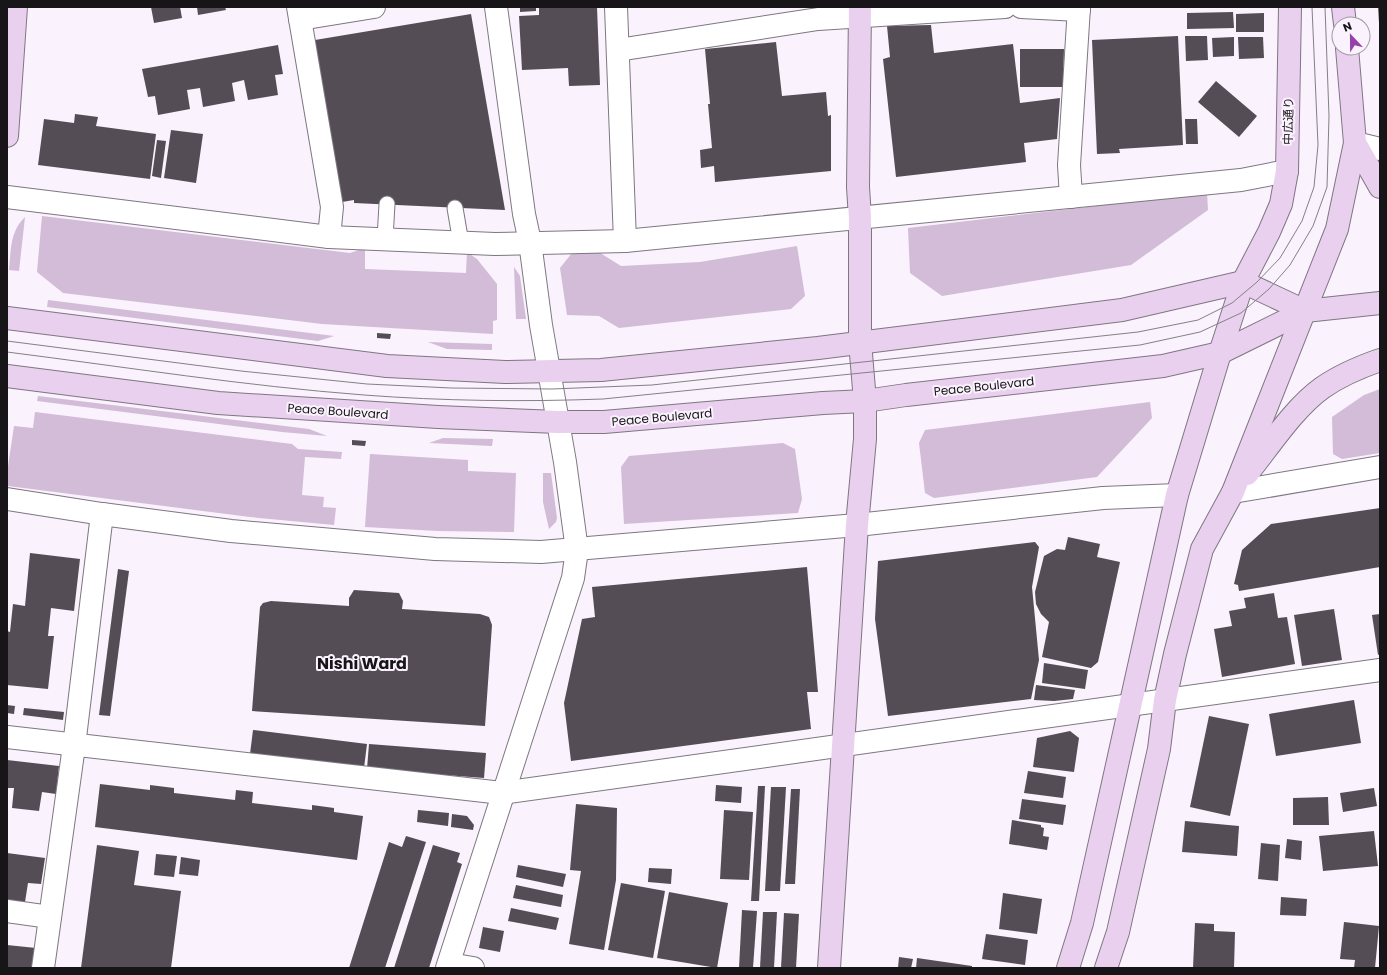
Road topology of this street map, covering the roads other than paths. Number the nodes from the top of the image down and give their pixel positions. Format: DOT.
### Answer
graph roads {
  1 [pos="16,7"];
  2 [pos="374,7"];
  3 [pos="496,7"];
  4 [pos="616,7"];
  5 [pos="1005,7"];
  6 [pos="1021,7"];
  7 [pos="1290,7"];
  8 [pos="1079,8"];
  9 [pos="860,12"];
  10 [pos="299,13"];
  11 [pos="618,50"];
  12 [pos="1348,56"];
  13 [pos="7,136"];
  14 [pos="1355,143"];
  15 [pos="1380,149"];
  16 [pos="1288,171"];
  17 [pos="1380,187"];
  18 [pos="7,197"];
  19 [pos="1071,197"];
  20 [pos="388,204"];
  21 [pos="455,208"];
  22 [pos="860,218"];
  23 [pos="329,237"];
  24 [pos="385,240"];
  25 [pos="625,241"];
  26 [pos="530,242"];
  27 [pos="461,243"];
  28 [pos="1243,282"];
  29 [pos="1380,304"];
  30 [pos="1305,310"];
  31 [pos="7,318"];
  32 [pos="860,342"];
  33 [pos="1220,353"];
  34 [pos="1380,360"];
  35 [pos="549,372"];
  36 [pos="7,376"];
  37 [pos="865,401"];
  38 [pos="558,422"];
  39 [pos="1380,467"];
  40 [pos="1233,492"];
  41 [pos="1177,495"];
  42 [pos="7,499"];
  43 [pos="102,514"];
  44 [pos="857,525"];
  45 [pos="577,550"];
  46 [pos="1380,674"];
  47 [pos="1165,700"];
  48 [pos="1132,703"];
  49 [pos="7,737"];
  50 [pos="843,745"];
  51 [pos="74,746"];
  52 [pos="502,793"];
  53 [pos="7,911"];
  54 [pos="50,917"];
  55 [pos="448,966"];
  56 [pos="43,968"];
  57 [pos="473,968"];
  58 [pos="829,968"];
  59 [pos="1068,968"];
  60 [pos="1106,968"];
  1 -- 13 [label="street"];
  2 -- 10 [label="street"];
  3 -- 26 [label="street"];
  4 -- 11 [label="street"];
  5 -- 9 [label="street"];
  6 -- 8 [label="street"];
  7 -- 16 [label="street, 中広通り"];
  8 -- 19 [label="street"];
  9 -- 11 [label="street"];
  9 -- 22 [label="street"];
  10 -- 23 [label="street"];
  11 -- 25 [label="street"];
  12 -- 14 [label="street"];
  14 -- 15 [label="street"];
  14 -- 17 [label="street"];
  14 -- 30 [label="street"];
  16 -- 19 [label="street"];
  16 -- 28 [label="street, 中広通り"];
  18 -- 23 [label="street"];
  19 -- 22 [label="street"];
  20 -- 24 [label="lane"];
  21 -- 27 [label="lane"];
  22 -- 25 [label="street"];
  22 -- 32 [label="street"];
  23 -- 24 [label="street"];
  24 -- 27 [label="street"];
  25 -- 26 [label="street"];
  26 -- 27 [label="street"];
  26 -- 35 [label="street"];
  28 -- 30 [label="street, Peace Boulevard"];
  28 -- 32 [label="street"];
  28 -- 33 [label="street, 中広通り"];
  29 -- 30 [label="street, Peace Boulevard"];
  30 -- 33 [label="street, Peace Boulevard"];
  30 -- 40 [label="street"];
  31 -- 35 [label="street"];
  32 -- 35 [label="street"];
  32 -- 37 [label="street"];
  33 -- 37 [label="street, Peace Boulevard"];
  33 -- 41 [label="street, 中広通り"];
  34 -- 40 [label="street"];
  35 -- 38 [label="street"];
  36 -- 38 [label="street, Peace Boulevard"];
  37 -- 38 [label="street, Peace Boulevard"];
  37 -- 44 [label="street"];
  38 -- 45 [label="street"];
  39 -- 40 [label="street"];
  40 -- 47 [label="street"];
  41 -- 44 [label="street"];
  41 -- 48 [label="street, 中広通り"];
  42 -- 43 [label="street"];
  43 -- 45 [label="street"];
  43 -- 51 [label="street"];
  44 -- 45 [label="street"];
  44 -- 50 [label="street"];
  45 -- 52 [label="street"];
  46 -- 47 [label="street"];
  47 -- 48 [label="street"];
  47 -- 60 [label="street"];
  48 -- 50 [label="street"];
  48 -- 59 [label="street, 中広通り"];
  49 -- 51 [label="street"];
  50 -- 52 [label="street"];
  50 -- 58 [label="street"];
  51 -- 52 [label="street"];
  51 -- 54 [label="street"];
  52 -- 55 [label="street"];
  53 -- 54 [label="street"];
  54 -- 56 [label="street"];
  55 -- 57 [label="street"];
}
